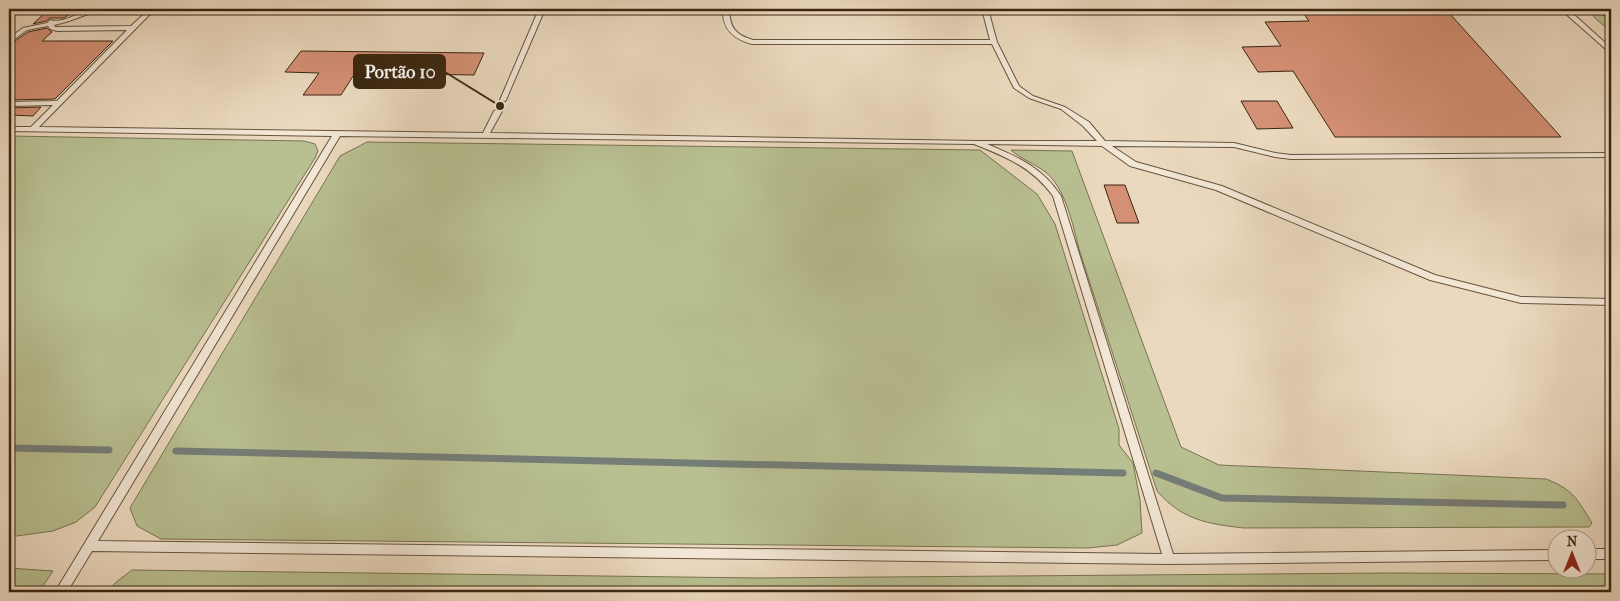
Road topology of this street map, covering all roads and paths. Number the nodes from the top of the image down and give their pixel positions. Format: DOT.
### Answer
graph roads {
  1 [pos="542,9"];
  2 [pos="726,9"];
  3 [pos="985,9"];
  4 [pos="1068,9"];
  5 [pos="1510,9"];
  6 [pos="1257,10"];
  7 [pos="50,22"];
  8 [pos="133,28"];
  9 [pos="9,41"];
  10 [pos="994,42"];
  11 [pos="1611,50"];
  12 [pos="502,100"];
  13 [pos="58,103"];
  14 [pos="9,104"];
  15 [pos="498,111"];
  16 [pos="9,129"];
  17 [pos="32,130"];
  18 [pos="337,134"];
  19 [pos="486,136"];
  20 [pos="975,142"];
  21 [pos="1103,143"];
  22 [pos="1611,155"];
  23 [pos="1611,302"];
  24 [pos="89,546"];
  25 [pos="1598,554"];
  26 [pos="1611,554"];
  27 [pos="1548,555"];
  28 [pos="1169,559"];
  29 [pos="61,592"];
  1 -- 12 [label="lane"];
  2 -- 10 [label="lane"];
  3 -- 10 [label="lane"];
  4 -- 6 [label="lane"];
  5 -- 11 [label="lane"];
  7 -- 8 [label="lane"];
  7 -- 8 [label="lane"];
  7 -- 9 [label="lane"];
  8 -- 13 [label="lane"];
  10 -- 21 [label="lane"];
  13 -- 14 [label="lane"];
  13 -- 17 [label="lane"];
  15 -- 19 [label="lane"];
  16 -- 17 [label="lane"];
  17 -- 18 [label="lane"];
  18 -- 19 [label="lane"];
  18 -- 24 [label="lane"];
  19 -- 20 [label="lane"];
  20 -- 21 [label="lane"];
  20 -- 28 [label="lane"];
  21 -- 22 [label="lane"];
  21 -- 23 [label="lane"];
  24 -- 28 [label="lane"];
  24 -- 29 [label="lane"];
  25 -- 26 [label="lane"];
  27 -- 28 [label="lane"];
}
